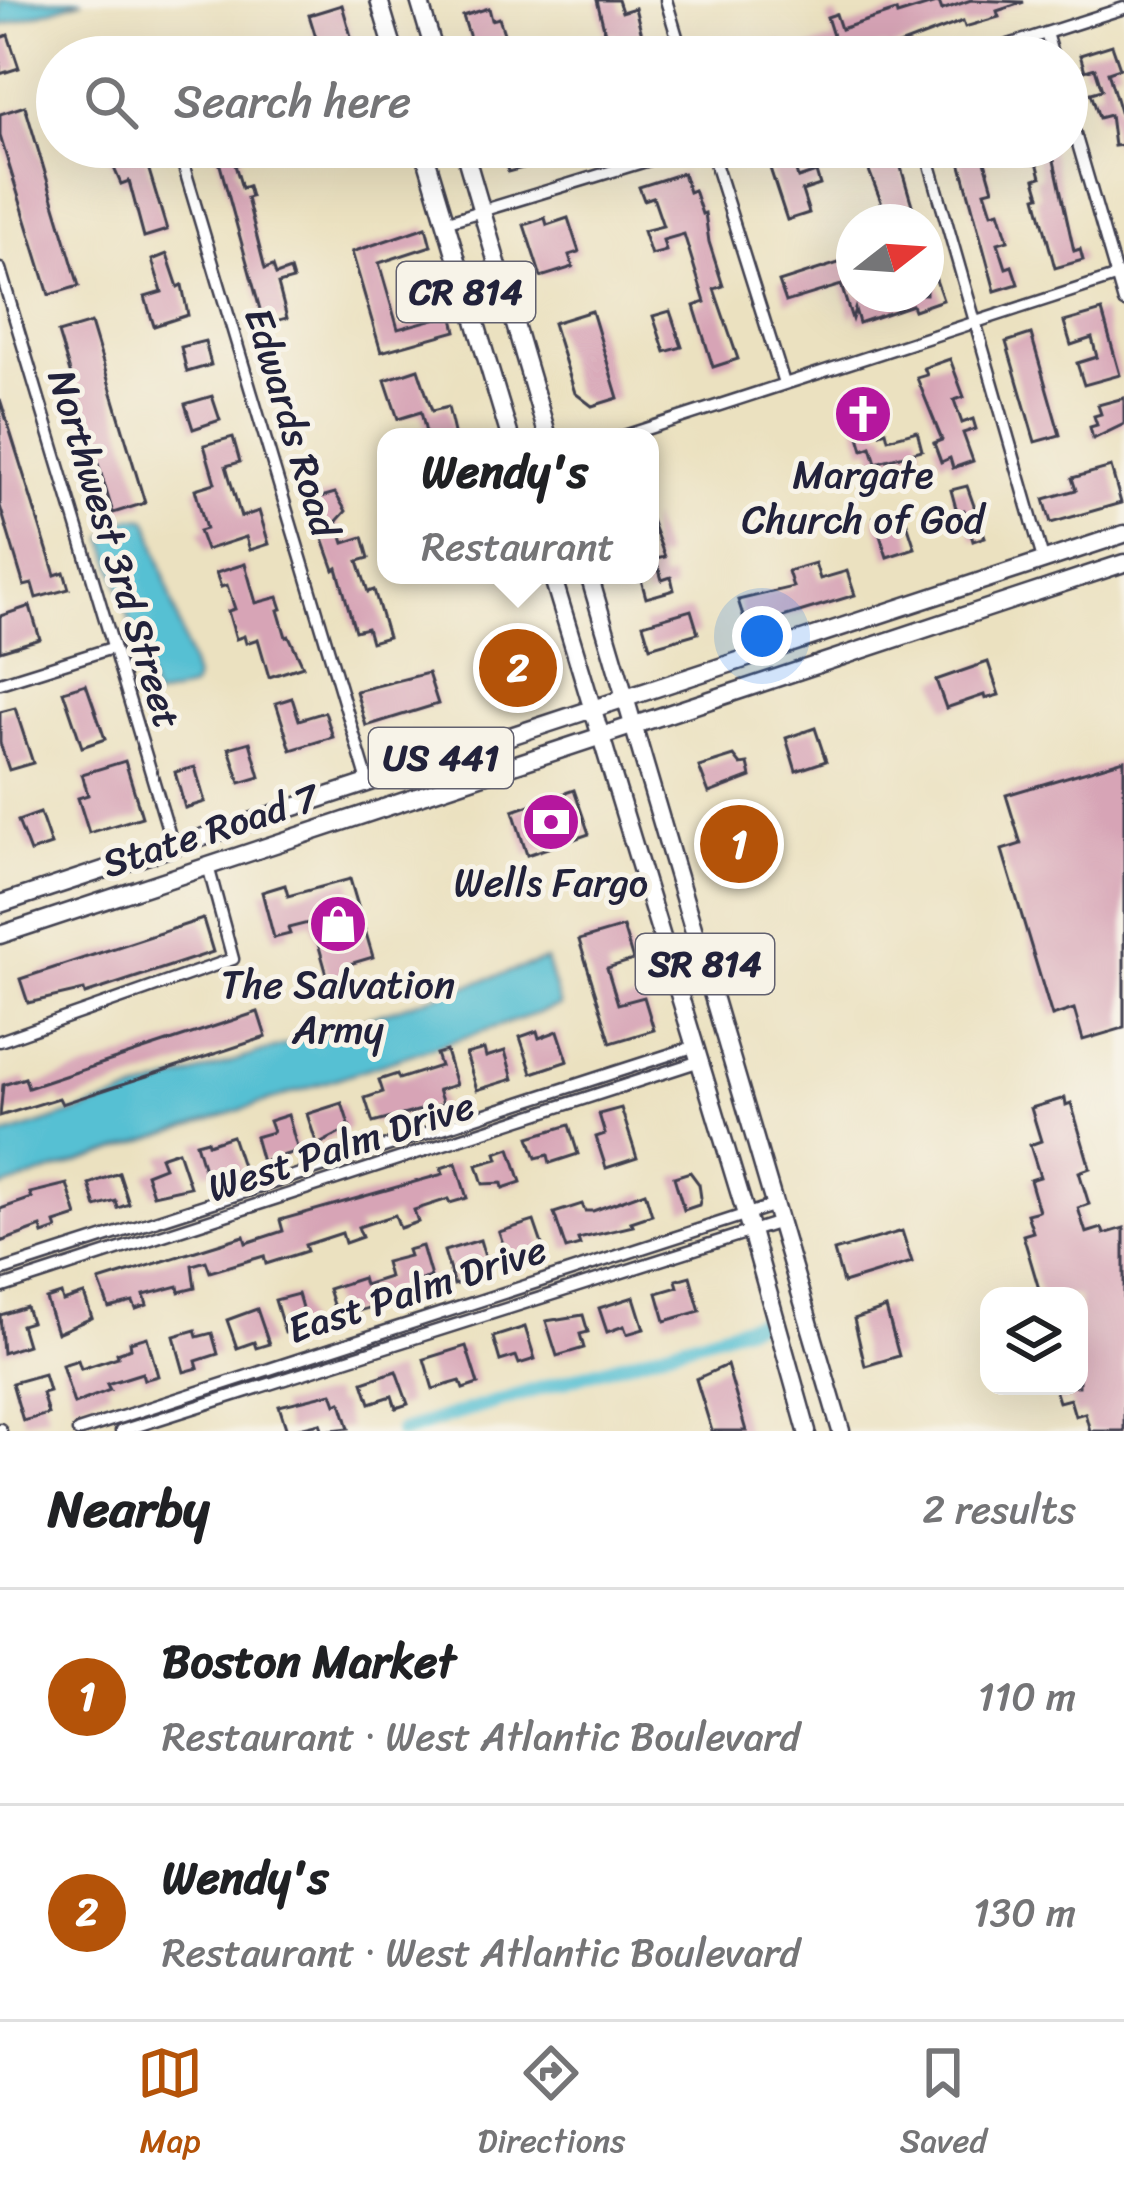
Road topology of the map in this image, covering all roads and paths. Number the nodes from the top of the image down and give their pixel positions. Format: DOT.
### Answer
graph roads {
  1 [pos="379,0"];
  2 [pos="419,0"];
  3 [pos="666,0"];
  4 [pos="1124,8"];
  5 [pos="1046,33"];
  6 [pos="390,36"];
  7 [pos="430,36"];
  8 [pos="677,36"];
  9 [pos="1037,36"];
  10 [pos="1047,36"];
  11 [pos="184,168"];
  12 [pos="429,168"];
  13 [pos="469,168"];
  14 [pos="623,168"];
  15 [pos="717,168"];
  16 [pos="931,168"];
  17 [pos="1086,168"];
  18 [pos="482,211"];
  19 [pos="445,222"];
  20 [pos="0,269"];
  21 [pos="1120,275"];
  22 [pos="1124,302"];
  23 [pos="974,323"];
  24 [pos="784,383"];
  25 [pos="507,428"];
  26 [pos="545,428"];
  27 [pos="648,428"];
  28 [pos="1124,534"];
  29 [pos="1094,543"];
  30 [pos="1043,559"];
  31 [pos="1124,563"];
  32 [pos="555,584"];
  33 [pos="592,584"];
  34 [pos="1046,588"];
  35 [pos="1002,602"];
  36 [pos="112,648"];
  37 [pos="0,683"];
  38 [pos="626,698"];
  39 [pos="593,708"];
  40 [pos="633,724"];
  41 [pos="601,736"];
  42 [pos="368,782"];
  43 [pos="257,819"];
  44 [pos="173,846"];
  45 [pos="208,866"];
  46 [pos="135,889"];
  47 [pos="0,904"];
  48 [pos="0,934"];
  49 [pos="0,1041"];
  50 [pos="698,1053"];
  51 [pos="628,1067"];
  52 [pos="632,1083"];
  53 [pos="418,1136"];
  54 [pos="423,1150"];
  55 [pos="777,1213"];
  56 [pos="748,1222"];
  57 [pos="146,1223"];
  58 [pos="680,1235"];
  59 [pos="151,1239"];
  60 [pos="696,1248"];
  61 [pos="0,1271"];
  62 [pos="0,1288"];
  63 [pos="509,1291"];
  64 [pos="514,1306"];
  65 [pos="144,1417"];
  66 [pos="78,1431"];
  67 [pos="121,1431"];
  68 [pos="807,1431"];
  69 [pos="841,1431"];
  1 -- 6 [label="main road"];
  2 -- 7 [label="main road"];
  3 -- 8 [label="street"];
  4 -- 5 [label="street"];
  5 -- 9 [label="street"];
  5 -- 10 [label="street"];
  11 -- 42 [label="street, Edwards Road"];
  12 -- 19 [label="main road, CR 814"];
  13 -- 18 [label="main road, CR 814"];
  14 -- 18 [label="street"];
  15 -- 24 [label="street"];
  16 -- 23 [label="street"];
  17 -- 21 [label="street"];
  18 -- 19 [label="street"];
  18 -- 26 [label="main road, CR 814"];
  19 -- 25 [label="main road, CR 814"];
  20 -- 36 [label="street, Northwest 3rd Street"];
  21 -- 22 [label="street"];
  21 -- 23 [label="street"];
  23 -- 24 [label="street"];
  23 -- 30 [label="street"];
  24 -- 27 [label="street"];
  28 -- 29 [label="main road, State Road 7 / US 441"];
  29 -- 30 [label="main road, State Road 7 / US 441"];
  29 -- 34 [label="main road"];
  30 -- 35 [label="main road"];
  30 -- 38 [label="main road, State Road 7 / US 441"];
  31 -- 34 [label="main road, State Road 7 / US 441"];
  32 -- 39 [label="main road"];
  33 -- 38 [label="main road"];
  34 -- 35 [label="main road, State Road 7 / US 441"];
  35 -- 40 [label="main road, State Road 7 / US 441"];
  36 -- 37 [label="street"];
  36 -- 44 [label="street, Northwest 3rd Street"];
  38 -- 39 [label="main road, State Road 7 / US 441"];
  38 -- 40 [label="main road, SR 814"];
  39 -- 41 [label="main road, SR 814"];
  39 -- 42 [label="main road, State Road 7 / US 441"];
  40 -- 41 [label="main road, State Road 7 / US 441"];
  40 -- 55 [label="main road, SR 814"];
  41 -- 45 [label="main road, State Road 7 / US 441"];
  41 -- 50 [label="main road, SR 814"];
  42 -- 43 [label="main road, State Road 7 / US 441"];
  43 -- 44 [label="main road, State Road 7 / US 441"];
  43 -- 45 [label="main road"];
  44 -- 46 [label="main road"];
  44 -- 47 [label="main road, State Road 7 / US 441"];
  45 -- 46 [label="main road, State Road 7 / US 441"];
  45 -- 49 [label="street"];
  46 -- 48 [label="main road, State Road 7 / US 441"];
  50 -- 51 [label="street, West Palm Drive"];
  50 -- 52 [label="street, West Palm Drive"];
  50 -- 56 [label="main road, SR 814"];
  51 -- 52 [label="street"];
  51 -- 53 [label="street, West Palm Drive"];
  52 -- 54 [label="street, West Palm Drive"];
  53 -- 54 [label="street"];
  53 -- 57 [label="street, West Palm Drive"];
  54 -- 59 [label="street, West Palm Drive"];
  55 -- 56 [label="street, East Palm Drive"];
  55 -- 69 [label="main road, SR 814"];
  56 -- 58 [label="street, East Palm Drive"];
  56 -- 60 [label="street, East Palm Drive"];
  56 -- 68 [label="main road, SR 814"];
  57 -- 59 [label="street"];
  57 -- 61 [label="street, West Palm Drive"];
  58 -- 60 [label="street"];
  58 -- 63 [label="street, East Palm Drive"];
  59 -- 62 [label="street, West Palm Drive"];
  60 -- 64 [label="street, East Palm Drive"];
  63 -- 64 [label="street"];
  63 -- 65 [label="street, East Palm Drive"];
  64 -- 65 [label="street, East Palm Drive"];
  65 -- 66 [label="street, East Palm Drive"];
  65 -- 67 [label="street, East Palm Drive"];
}
